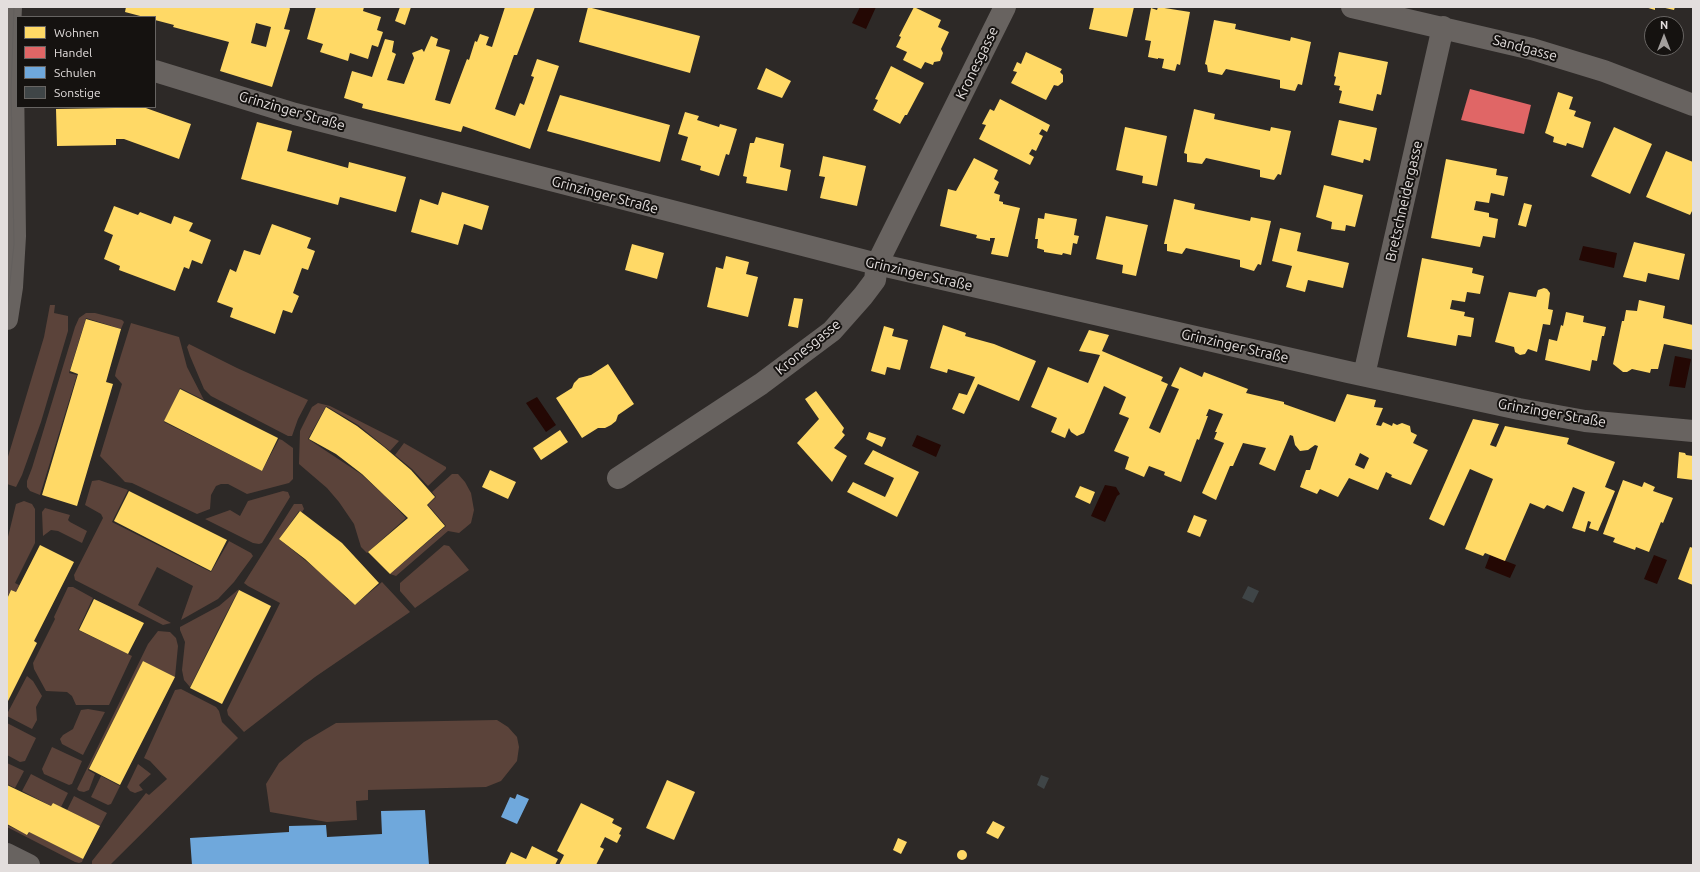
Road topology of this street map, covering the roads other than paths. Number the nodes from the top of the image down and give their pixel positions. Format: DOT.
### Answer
graph roads {
  1 [pos="11,7"];
  2 [pos="1004,7"];
  3 [pos="1352,7"];
  4 [pos="1443,27"];
  5 [pos="11,29"];
  6 [pos="156,71"];
  7 [pos="1693,105"];
  8 [pos="877,264"];
  9 [pos="7,319"];
  10 [pos="1364,375"];
  11 [pos="1693,431"];
  12 [pos="618,478"];
  13 [pos="7,854"];
  14 [pos="29,865"];
  1 -- 5 [label="street"];
  2 -- 8 [label="street, Kronesgasse"];
  3 -- 4 [label="street, Sandgasse"];
  4 -- 7 [label="street, Sandgasse"];
  4 -- 10 [label="street, Bretschneidergasse"];
  5 -- 9 [label="street"];
  6 -- 8 [label="street, Grinzinger Straße"];
  8 -- 10 [label="street, Grinzinger Straße"];
  8 -- 12 [label="street, Kronesgasse"];
  10 -- 11 [label="street, Grinzinger Straße"];
  13 -- 14 [label="street"];
}
